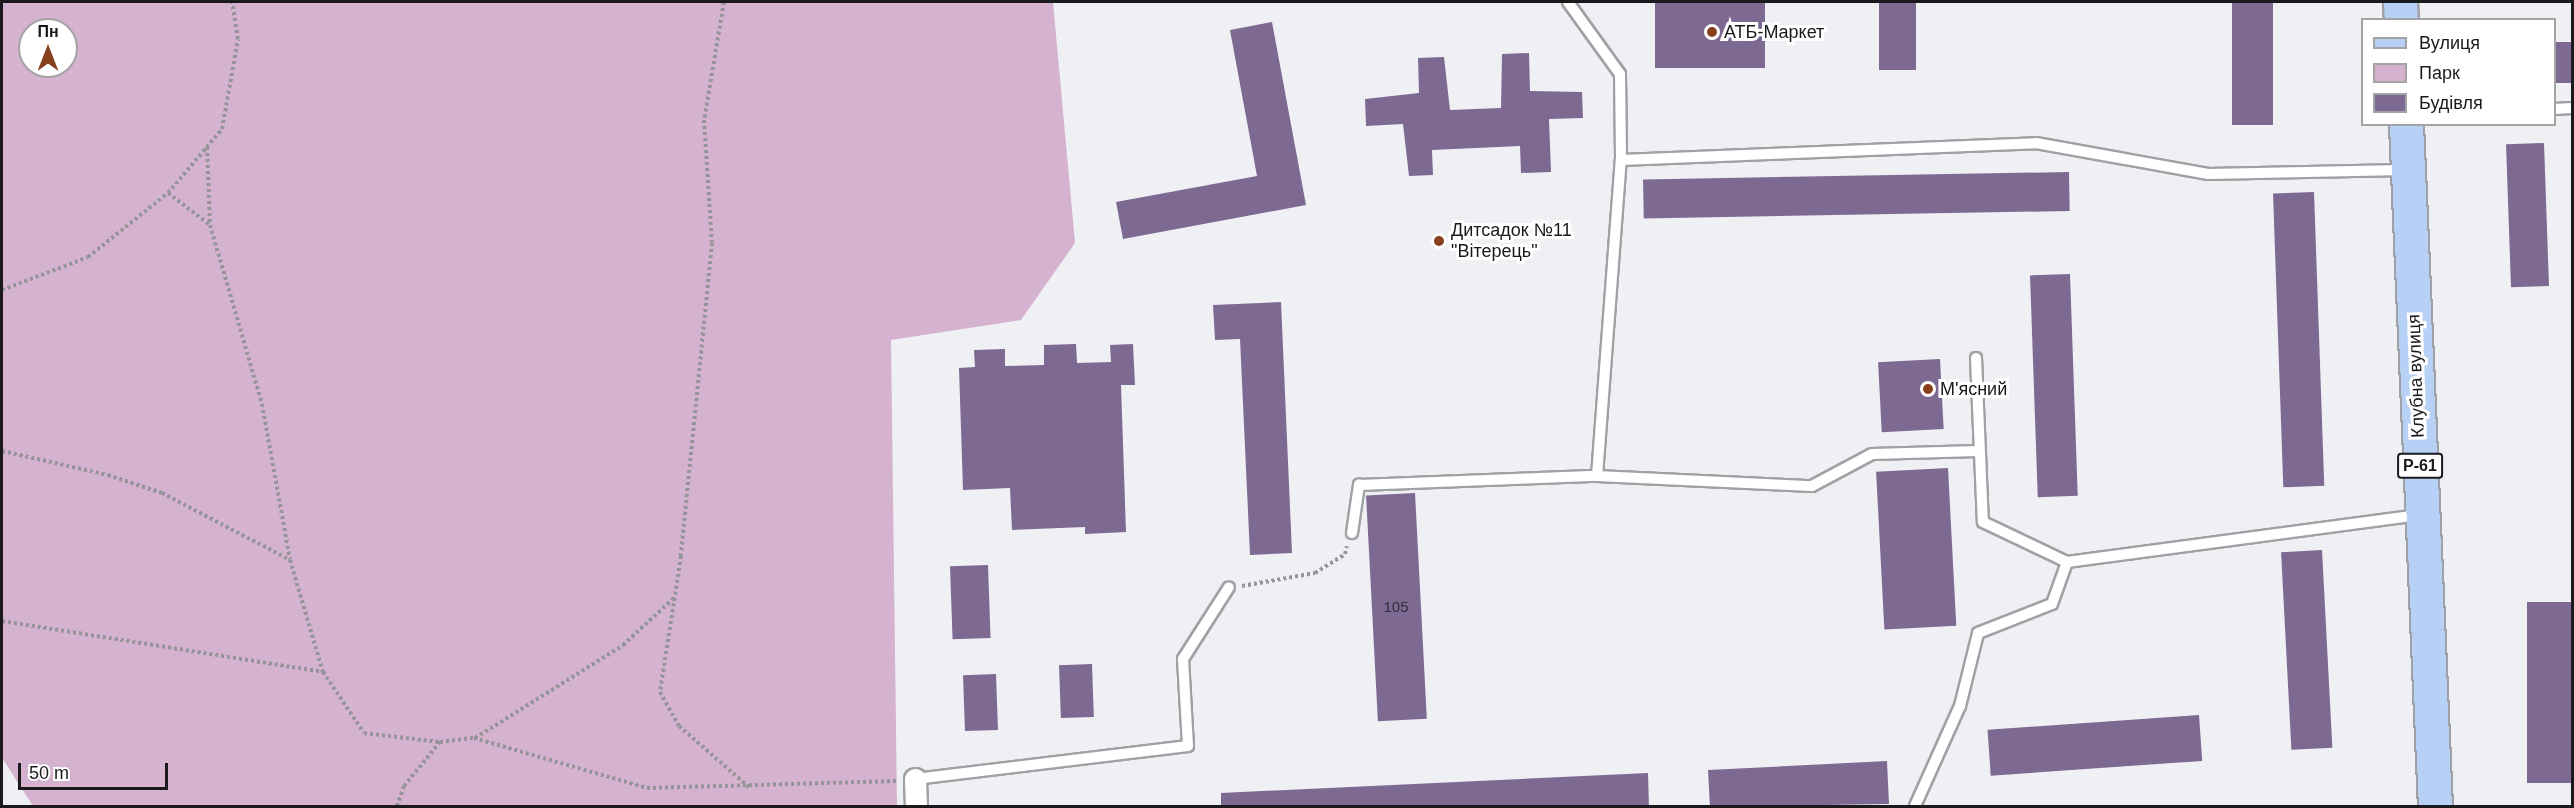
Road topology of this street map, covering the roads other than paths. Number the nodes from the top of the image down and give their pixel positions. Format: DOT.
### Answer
graph roads {
  1 [pos="1568,2"];
  2 [pos="2400,2"];
  3 [pos="2401,18"];
  4 [pos="2572,108"];
  5 [pos="2556,109"];
  6 [pos="2406,126"];
  7 [pos="1621,160"];
  8 [pos="2408,170"];
  9 [pos="1976,358"];
  10 [pos="1978,451"];
  11 [pos="1597,476"];
  12 [pos="2422,514"];
  13 [pos="1352,533"];
  14 [pos="2067,562"];
  15 [pos="1229,587"];
  16 [pos="915,779"];
  17 [pos="916,807"];
  18 [pos="1915,807"];
  19 [pos="2435,807"];
  1 -- 7 [label="lane"];
  2 -- 3 [label="main road"];
  4 -- 5 [label="lane"];
  6 -- 8 [label="main road, Клубна вулиця / Р-61"];
  7 -- 8 [label="lane"];
  7 -- 11 [label="lane"];
  8 -- 12 [label="main road, Клубна вулиця / Р-61"];
  9 -- 10 [label="lane"];
  10 -- 11 [label="lane"];
  10 -- 14 [label="lane"];
  11 -- 13 [label="lane"];
  12 -- 14 [label="lane"];
  12 -- 19 [label="main road, Клубна вулиця / Р-61"];
  14 -- 18 [label="lane"];
  15 -- 16 [label="lane"];
  16 -- 17 [label="street"];
}
